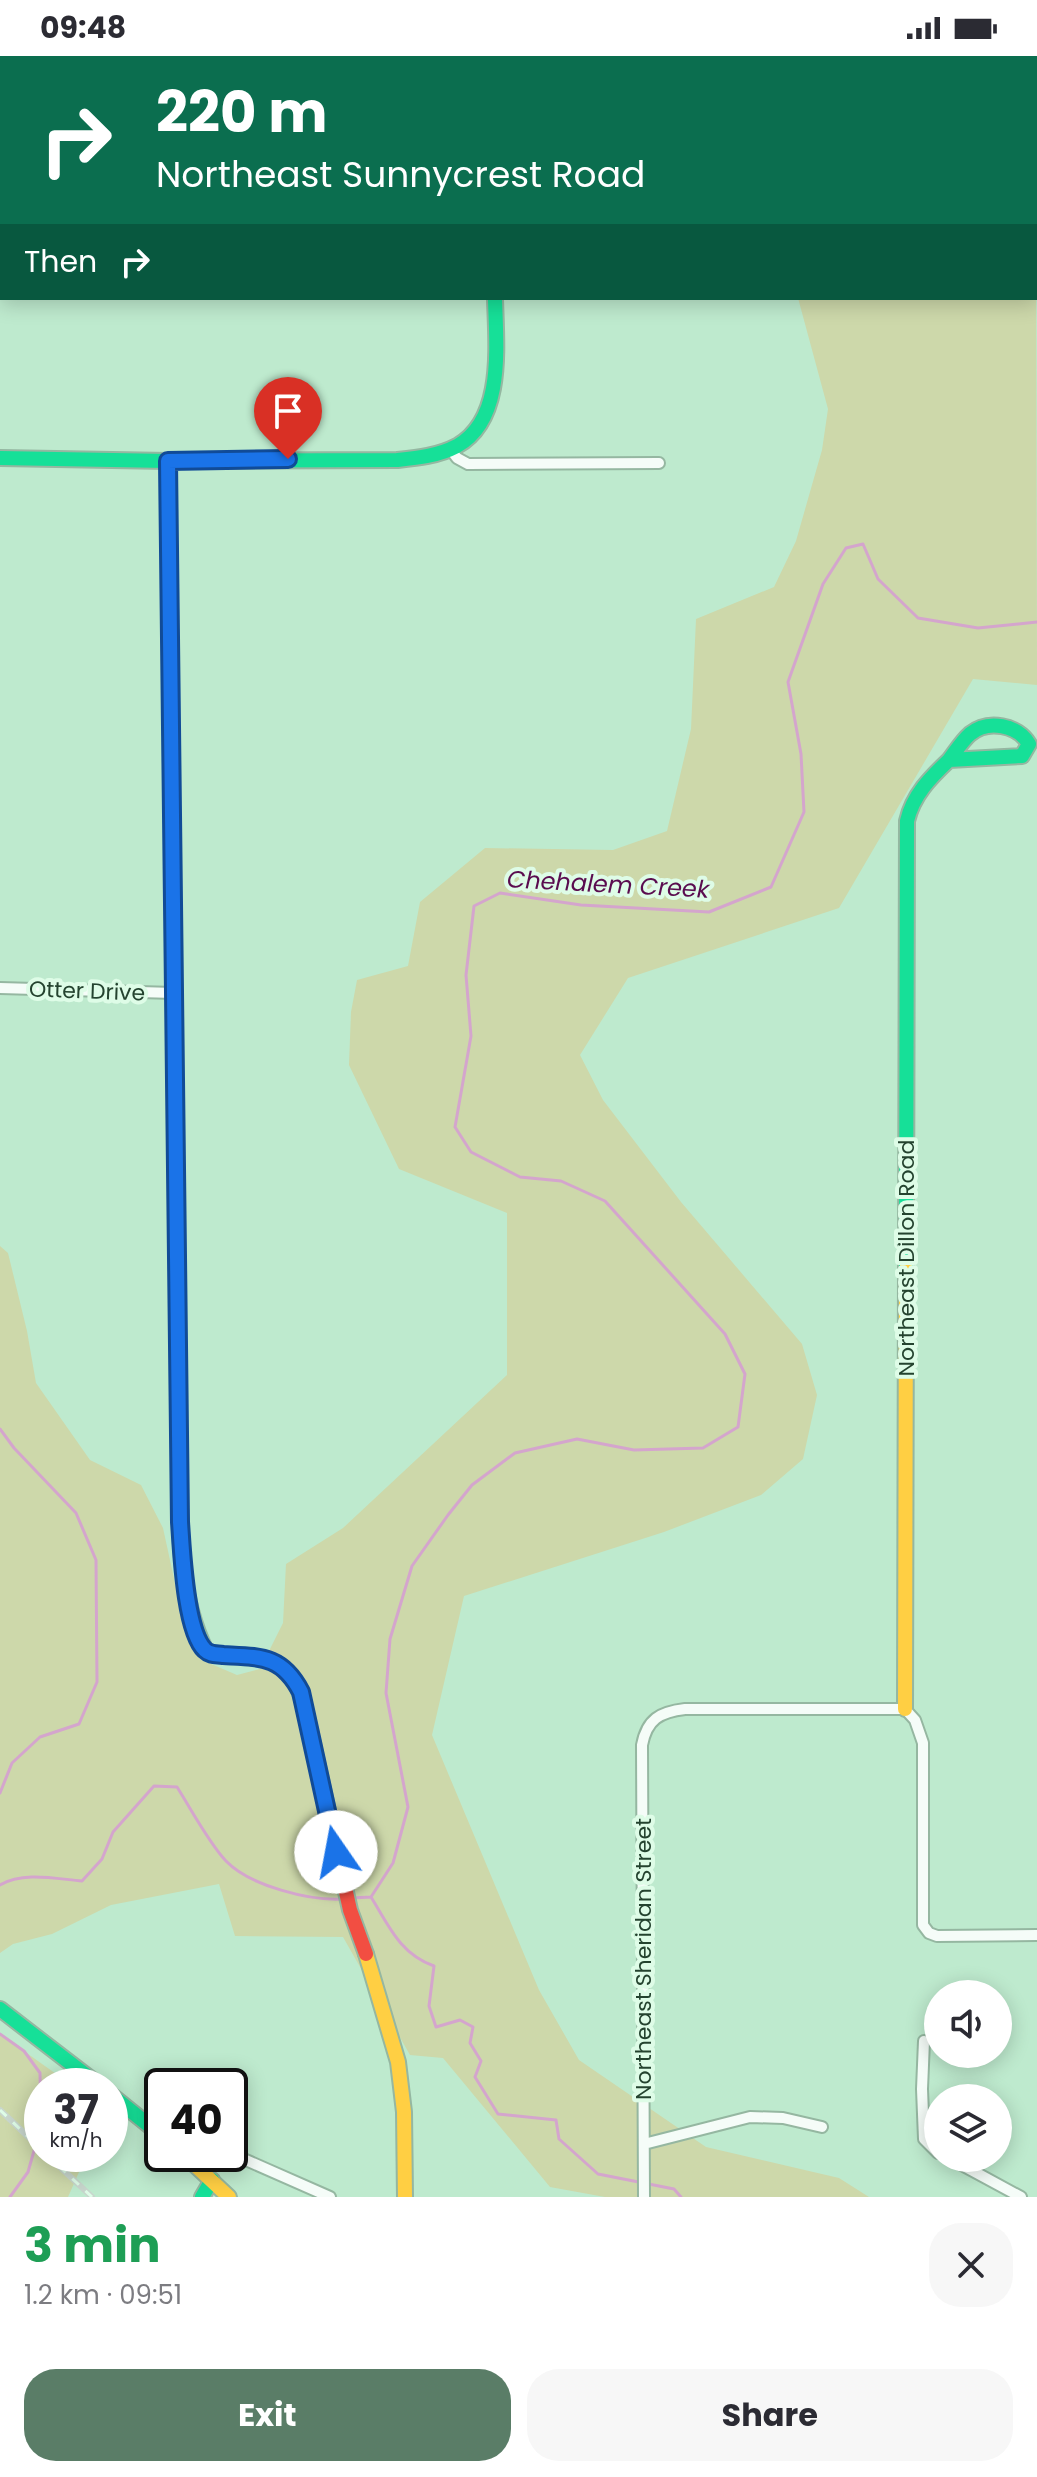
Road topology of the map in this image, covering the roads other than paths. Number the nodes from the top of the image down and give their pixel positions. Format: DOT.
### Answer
graph roads {
  1 [pos="495,300"];
  2 [pos="451,450"];
  3 [pos="0,458"];
  4 [pos="168,461"];
  5 [pos="659,463"];
  6 [pos="949,760"];
  7 [pos="0,988"];
  8 [pos="174,993"];
  9 [pos="905,1709"];
  10 [pos="1037,1935"];
  11 [pos="0,2009"];
  12 [pos="924,2041"];
  13 [pos="77,2068"];
  14 [pos="128,2109"];
  15 [pos="144,2121"];
  16 [pos="822,2127"];
  17 [pos="924,2139"];
  18 [pos="644,2144"];
  19 [pos="248,2161"];
  20 [pos="203,2172"];
  21 [pos="975,2172"];
  22 [pos="212,2180"];
  23 [pos="202,2197"];
  24 [pos="229,2197"];
  25 [pos="330,2197"];
  26 [pos="405,2197"];
  27 [pos="644,2197"];
  28 [pos="1021,2197"];
  1 -- 2 [label="street"];
  2 -- 4 [label="street"];
  2 -- 5 [label="street"];
  3 -- 4 [label="street"];
  4 -- 8 [label="street"];
  6 -- 6 [label="street"];
  6 -- 9 [label="street, Northeast Dillon Road"];
  7 -- 8 [label="street, Otter Drive"];
  8 -- 26 [label="street"];
  9 -- 10 [label="street"];
  9 -- 18 [label="street, Northeast Sheridan Street"];
  11 -- 13 [label="street"];
  12 -- 17 [label="street"];
  14 -- 15 [label="street"];
  16 -- 18 [label="street"];
  18 -- 27 [label="street, Northeast Sheridan Street"];
  19 -- 25 [label="street"];
  20 -- 22 [label="street"];
  21 -- 28 [label="street"];
  22 -- 23 [label="street"];
  22 -- 24 [label="street"];
}
